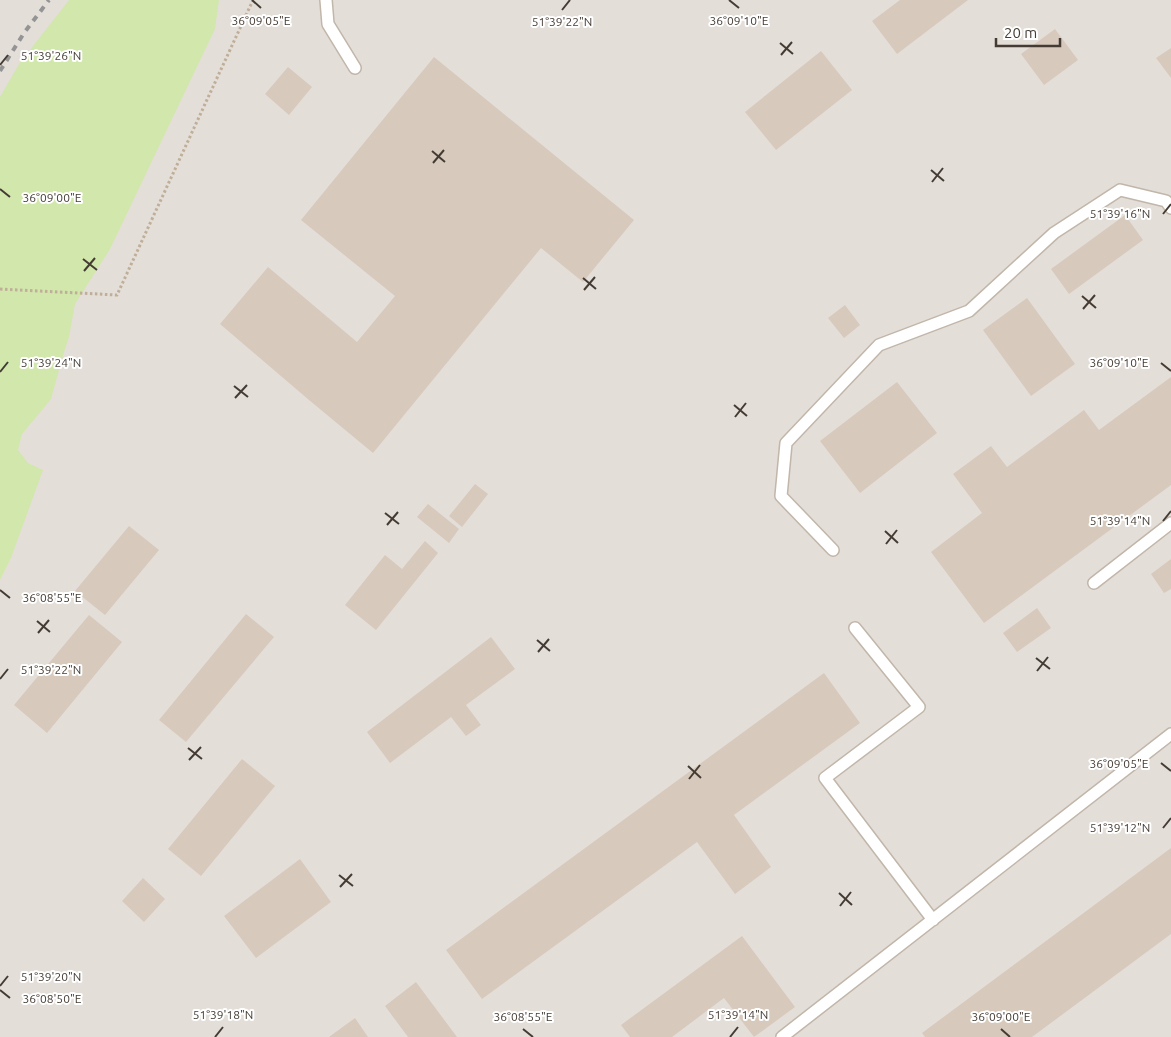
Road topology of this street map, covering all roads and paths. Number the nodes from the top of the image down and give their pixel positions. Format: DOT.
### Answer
graph roads {
  1 [pos="253,0"];
  2 [pos="326,0"];
  3 [pos="355,68"];
  4 [pos="1171,208"];
  5 [pos="0,289"];
  6 [pos="1171,523"];
  7 [pos="833,550"];
  8 [pos="1094,583"];
  9 [pos="855,628"];
  10 [pos="1171,734"];
  11 [pos="933,920"];
  12 [pos="782,1037"];
  1 -- 5 [label="path"];
  2 -- 3 [label="lane"];
  4 -- 7 [label="lane"];
  6 -- 8 [label="lane"];
  9 -- 11 [label="lane"];
  10 -- 11 [label="lane"];
  11 -- 12 [label="lane"];
}
